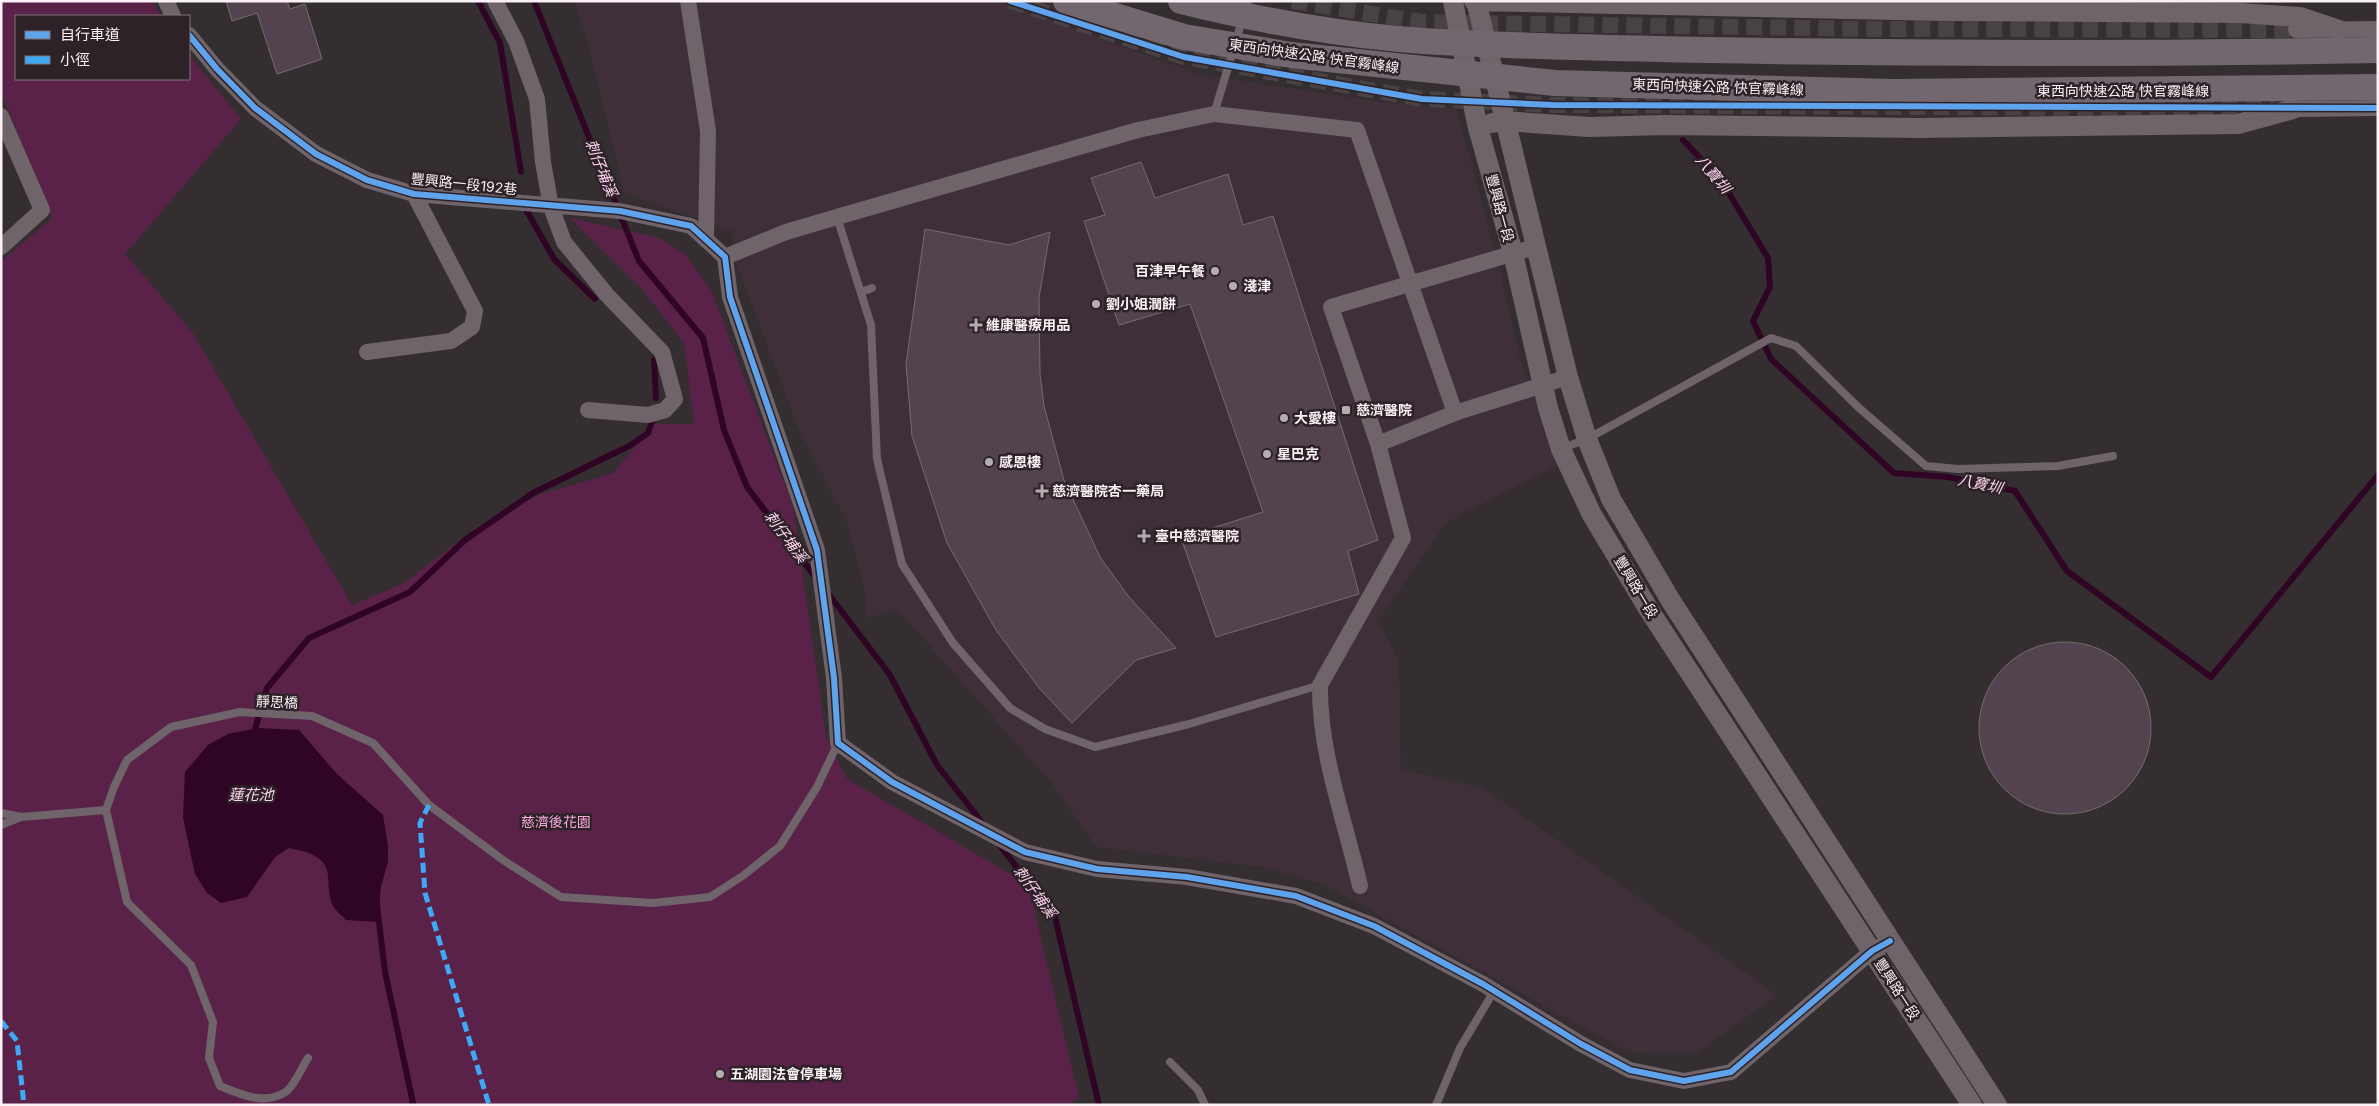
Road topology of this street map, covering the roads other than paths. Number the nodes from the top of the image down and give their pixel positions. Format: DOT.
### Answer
graph roads {
  1 [pos="166,1"];
  2 [pos="495,1"];
  3 [pos="688,1"];
  4 [pos="1066,1"];
  5 [pos="1180,1"];
  6 [pos="1248,1"];
  7 [pos="1453,1"];
  8 [pos="1475,1"];
  9 [pos="173,15"];
  10 [pos="2378,29"];
  11 [pos="2296,30"];
  12 [pos="2339,30"];
  13 [pos="190,36"];
  14 [pos="2378,50"];
  15 [pos="2378,87"];
  16 [pos="2378,108"];
  17 [pos="2293,110"];
  18 [pos="1214,114"];
  19 [pos="1,116"];
  20 [pos="1504,121"];
  21 [pos="1477,124"];
  22 [pos="414,194"];
  23 [pos="552,207"];
  24 [pos="837,216"];
  25 [pos="706,240"];
  26 [pos="1,247"];
  27 [pos="1535,247"];
  28 [pos="1513,253"];
  29 [pos="725,257"];
  30 [pos="1411,283"];
  31 [pos="872,288"];
  32 [pos="861,292"];
  33 [pos="367,352"];
  34 [pos="1568,377"];
  35 [pos="1544,383"];
  36 [pos="588,410"];
  37 [pos="1455,413"];
  38 [pos="1587,439"];
  39 [pos="1378,444"];
  40 [pos="1561,449"];
  41 [pos="2113,456"];
  42 [pos="1320,685"];
  43 [pos="838,743"];
  44 [pos="106,810"];
  45 [pos="1,813"];
  46 [pos="21,817"];
  47 [pos="1,825"];
  48 [pos="1360,886"];
  49 [pos="1890,941"];
  50 [pos="1872,951"];
  51 [pos="1494,991"];
  52 [pos="308,1058"];
  53 [pos="1170,1062"];
  54 [pos="1205,1105"];
  55 [pos="1436,1105"];
  56 [pos="1972,1105"];
  57 [pos="1997,1105"];
  1 -- 9 [label="street"];
  2 -- 23 [label="street"];
  3 -- 25 [label="street"];
  4 -- 15 [label="highway, 東西向快速公路 快官霧峰線, bridge"];
  5 -- 14 [label="highway, 東西向快速公路 快官霧峰線, bridge"];
  6 -- 18 [label="lane"];
  7 -- 21 [label="street, 豐興路一段"];
  8 -- 12 [label="street"];
  8 -- 20 [label="street, 豐興路一段"];
  10 -- 12 [label="street"];
  11 -- 12 [label="street"];
  13 -- 22 [label="street, 豐興路一段192巷"];
  16 -- 17 [label="street"];
  17 -- 20 [label="street"];
  18 -- 24 [label="street"];
  18 -- 30 [label="street"];
  19 -- 26 [label="street"];
  20 -- 21 [label="street"];
  20 -- 27 [label="street, 豐興路一段"];
  21 -- 28 [label="street, 豐興路一段"];
  22 -- 23 [label="street, 豐興路一段192巷"];
  22 -- 33 [label="street"];
  23 -- 25 [label="street, 豐興路一段192巷"];
  23 -- 36 [label="street"];
  24 -- 29 [label="street"];
  24 -- 32 [label="lane"];
  25 -- 29 [label="street, 豐興路一段192巷"];
  27 -- 28 [label="street"];
  27 -- 34 [label="street, 豐興路一段"];
  28 -- 30 [label="street"];
  28 -- 35 [label="street, 豐興路一段"];
  29 -- 43 [label="street"];
  30 -- 37 [label="street"];
  30 -- 39 [label="street"];
  31 -- 32 [label="lane"];
  32 -- 42 [label="lane"];
  34 -- 35 [label="street"];
  34 -- 38 [label="street, 豐興路一段"];
  35 -- 37 [label="street"];
  35 -- 40 [label="street, 豐興路一段"];
  37 -- 39 [label="street"];
  38 -- 40 [label="lane"];
  38 -- 41 [label="lane"];
  38 -- 49 [label="street, 豐興路一段"];
  39 -- 42 [label="street"];
  40 -- 50 [label="street, 豐興路一段"];
  42 -- 48 [label="street"];
  43 -- 44 [label="lane, 靜思橋"];
  43 -- 51 [label="street"];
  44 -- 46 [label="lane"];
  44 -- 52 [label="lane"];
  45 -- 46 [label="lane"];
  46 -- 47 [label="lane"];
  49 -- 50 [label="street"];
  49 -- 57 [label="street, 豐興路一段"];
  50 -- 51 [label="street"];
  50 -- 56 [label="street, 豐興路一段"];
  51 -- 55 [label="lane"];
  53 -- 54 [label="lane"];
}
